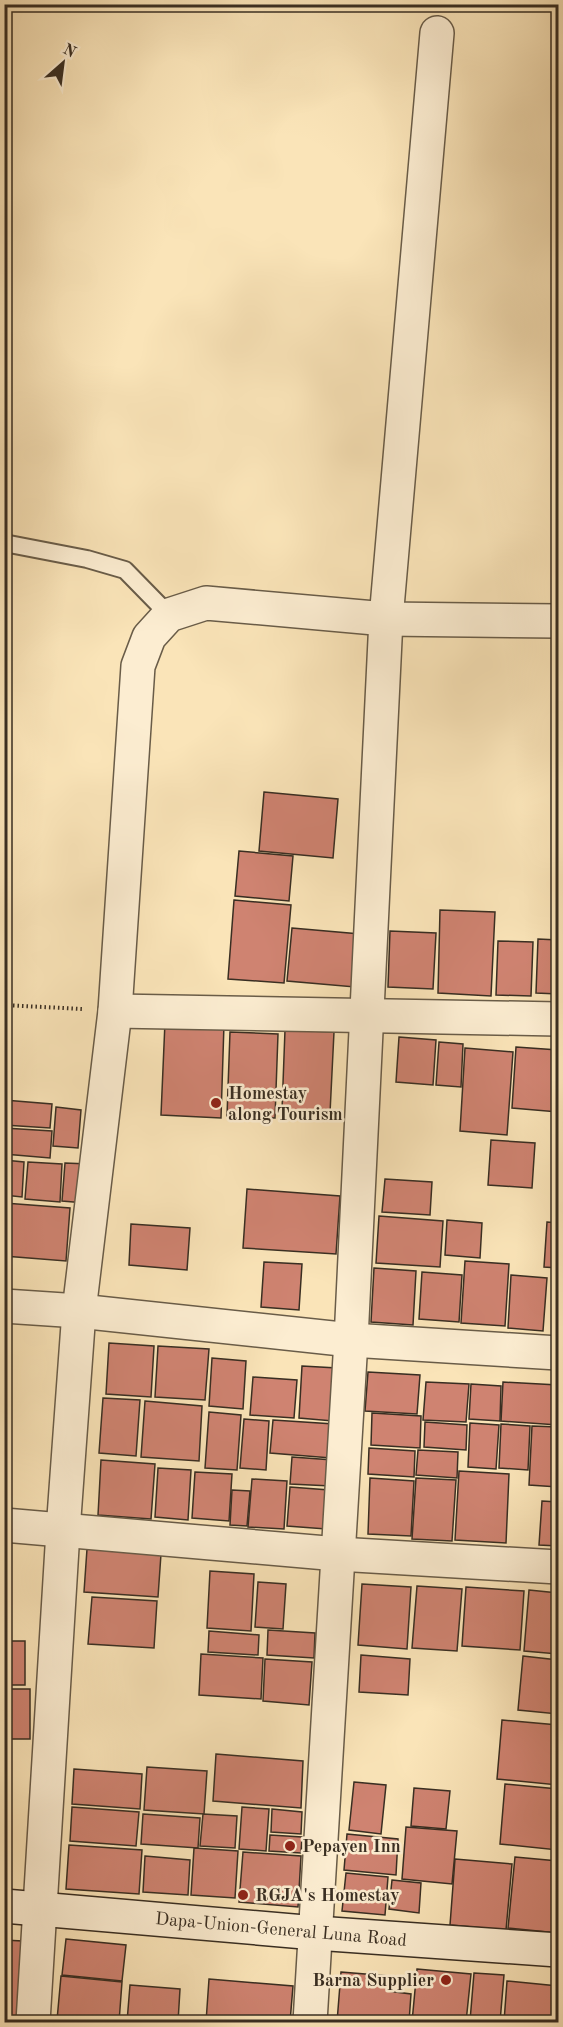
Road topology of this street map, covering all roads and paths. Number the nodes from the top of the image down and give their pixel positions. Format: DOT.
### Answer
graph roads {
  1 [pos="437,33"];
  2 [pos="4,543"];
  3 [pos="169,615"];
  4 [pos="386,619"];
  5 [pos="558,621"];
  6 [pos="4,1005"];
  7 [pos="115,1011"];
  8 [pos="366,1014"];
  9 [pos="558,1018"];
  10 [pos="4,1306"];
  11 [pos="79,1311"];
  12 [pos="351,1340"];
  13 [pos="558,1353"];
  14 [pos="4,1525"];
  15 [pos="63,1531"];
  16 [pos="338,1554"];
  17 [pos="558,1567"];
  18 [pos="4,1906"];
  19 [pos="41,1908"];
  20 [pos="316,1933"];
  21 [pos="558,1950"];
  22 [pos="33,2022"];
  23 [pos="310,2022"];
  1 -- 4 [label="street"];
  2 -- 3 [label="lane"];
  3 -- 4 [label="street"];
  3 -- 7 [label="street"];
  4 -- 5 [label="street"];
  4 -- 8 [label="street"];
  6 -- 7 [label="path"];
  7 -- 8 [label="street"];
  7 -- 11 [label="street"];
  8 -- 9 [label="street"];
  8 -- 12 [label="street"];
  10 -- 11 [label="street"];
  11 -- 12 [label="street"];
  11 -- 15 [label="street"];
  12 -- 13 [label="street"];
  12 -- 16 [label="street"];
  14 -- 15 [label="street"];
  15 -- 16 [label="street"];
  15 -- 19 [label="street"];
  16 -- 17 [label="street"];
  16 -- 20 [label="street"];
  18 -- 19 [label="street, Dapa-Union-General Luna Road"];
  19 -- 20 [label="street, Dapa-Union-General Luna Road"];
  19 -- 22 [label="street"];
  20 -- 21 [label="street, Dapa-Union-General Luna Road"];
  20 -- 23 [label="street"];
}
